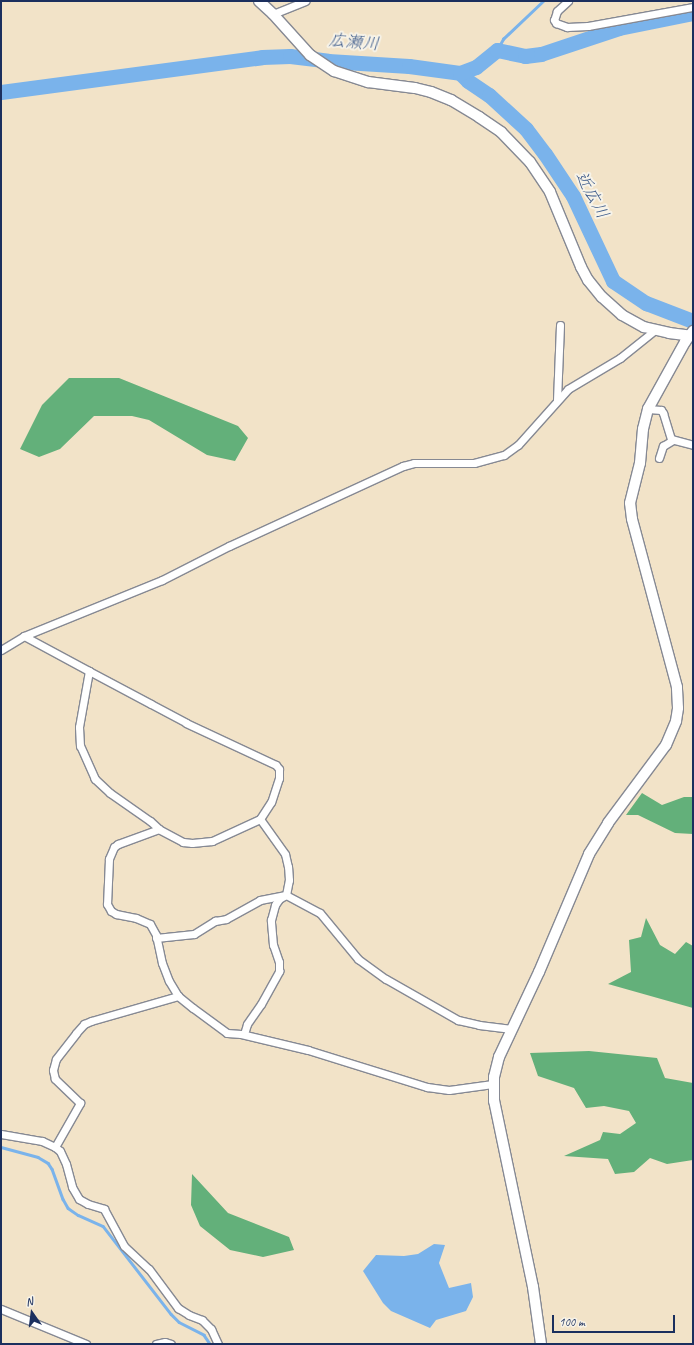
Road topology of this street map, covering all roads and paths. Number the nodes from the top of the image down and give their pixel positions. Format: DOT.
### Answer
graph roads {
  1 [pos="259,1"];
  2 [pos="306,1"];
  3 [pos="568,1"];
  4 [pos="693,7"];
  5 [pos="273,14"];
  6 [pos="560,325"];
  7 [pos="654,330"];
  8 [pos="692,334"];
  9 [pos="557,400"];
  10 [pos="648,409"];
  11 [pos="673,440"];
  12 [pos="693,446"];
  13 [pos="659,458"];
  14 [pos="24,636"];
  15 [pos="1,650"];
  16 [pos="89,670"];
  17 [pos="260,819"];
  18 [pos="159,829"];
  19 [pos="286,895"];
  20 [pos="156,938"];
  21 [pos="178,996"];
  22 [pos="512,1029"];
  23 [pos="244,1034"];
  24 [pos="493,1084"];
  25 [pos="1,1134"];
  26 [pos="55,1146"];
  27 [pos="1,1309"];
  28 [pos="86,1344"];
  29 [pos="156,1344"];
  30 [pos="171,1344"];
  31 [pos="218,1344"];
  32 [pos="541,1344"];
  1 -- 5 [label="street"];
  2 -- 5 [label="street"];
  3 -- 4 [label="street"];
  5 -- 7 [label="street"];
  6 -- 9 [label="street"];
  7 -- 8 [label="street"];
  7 -- 9 [label="street"];
  8 -- 10 [label="street"];
  9 -- 14 [label="street"];
  10 -- 11 [label="street"];
  10 -- 22 [label="street"];
  11 -- 12 [label="street"];
  11 -- 13 [label="street"];
  14 -- 15 [label="street"];
  14 -- 16 [label="street"];
  16 -- 17 [label="street"];
  16 -- 18 [label="street"];
  17 -- 18 [label="street"];
  17 -- 19 [label="street"];
  18 -- 20 [label="street"];
  19 -- 20 [label="street"];
  19 -- 22 [label="street"];
  19 -- 23 [label="street"];
  20 -- 21 [label="street"];
  21 -- 23 [label="street"];
  21 -- 26 [label="street"];
  22 -- 24 [label="street"];
  23 -- 24 [label="street"];
  24 -- 32 [label="street"];
  25 -- 26 [label="street"];
  26 -- 31 [label="street"];
  27 -- 28 [label="street"];
  29 -- 30 [label="street"];
}
